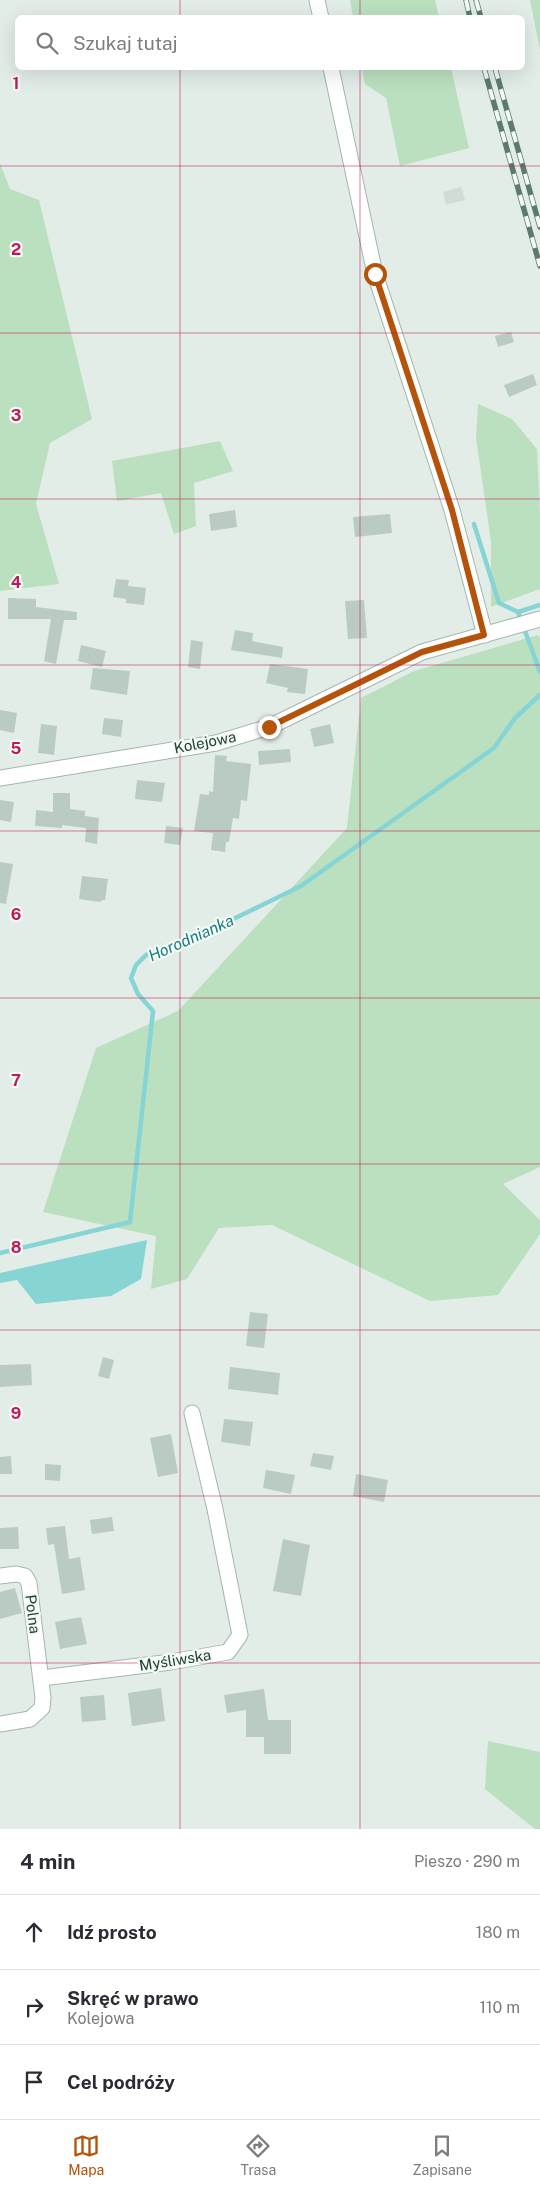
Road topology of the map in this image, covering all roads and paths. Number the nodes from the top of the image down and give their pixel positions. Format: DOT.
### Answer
graph roads {
  1 [pos="317,0"];
  2 [pos="320,15"];
  3 [pos="331,70"];
  4 [pos="538,620"];
  5 [pos="484,635"];
  6 [pos="0,778"];
  7 [pos="192,1413"];
  8 [pos="0,1576"];
  9 [pos="42,1678"];
  10 [pos="0,1724"];
  1 -- 2 [label="street"];
  3 -- 5 [label="street"];
  4 -- 5 [label="street, Kolejowa"];
  5 -- 6 [label="street, Kolejowa"];
  7 -- 9 [label="street, Myśliwska"];
  8 -- 9 [label="street, Polna"];
  9 -- 10 [label="street"];
}
